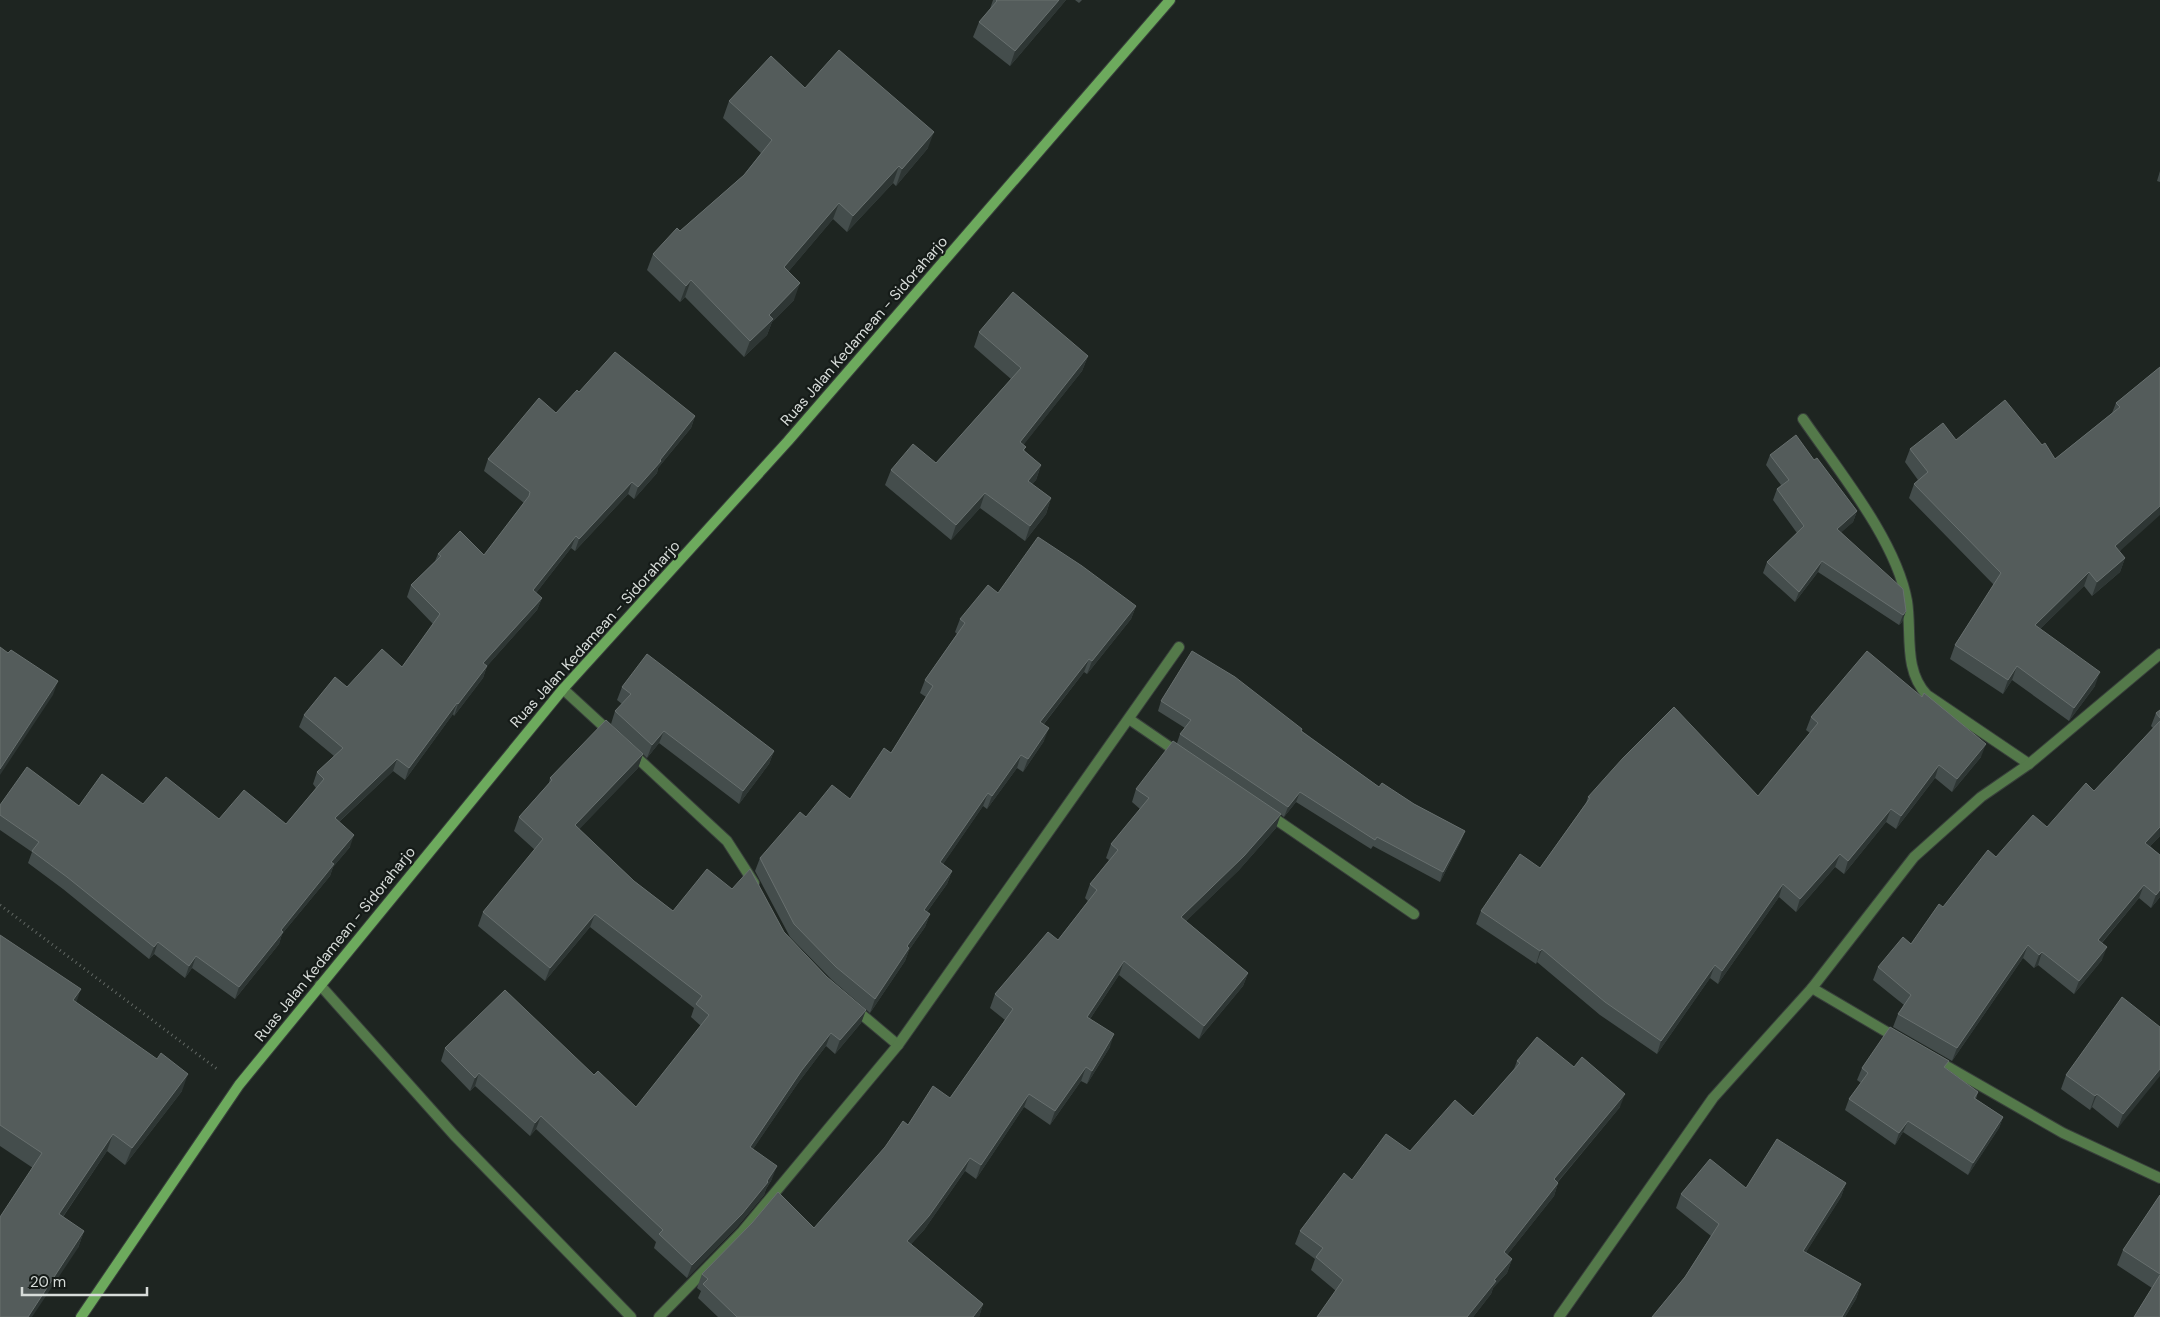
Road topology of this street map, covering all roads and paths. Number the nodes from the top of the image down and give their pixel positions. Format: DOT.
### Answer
graph roads {
  1 [pos="1170,0"];
  2 [pos="1803,420"];
  3 [pos="1179,647"];
  4 [pos="2160,654"];
  5 [pos="563,689"];
  6 [pos="1129,719"];
  7 [pos="1186,758"];
  8 [pos="2029,764"];
  9 [pos="1259,808"];
  10 [pos="760,895"];
  11 [pos="0,905"];
  12 [pos="1414,914"];
  13 [pos="320,985"];
  14 [pos="1812,988"];
  15 [pos="848,1003"];
  16 [pos="1907,1043"];
  17 [pos="898,1045"];
  18 [pos="1924,1053"];
  19 [pos="239,1085"];
  20 [pos="2160,1178"];
  21 [pos="81,1317"];
  22 [pos="631,1317"];
  23 [pos="659,1317"];
  24 [pos="1558,1317"];
  1 -- 5 [label="main road, Ruas Jalan Kedamean - Sidoraharjo"];
  2 -- 8 [label="street"];
  3 -- 6 [label="street"];
  4 -- 8 [label="street"];
  5 -- 10 [label="street"];
  5 -- 13 [label="main road, Ruas Jalan Kedamean - Sidoraharjo"];
  6 -- 7 [label="street"];
  6 -- 17 [label="street"];
  8 -- 14 [label="street"];
  9 -- 12 [label="street"];
  11 -- 19 [label="path"];
  13 -- 19 [label="main road, Ruas Jalan Kedamean - Sidoraharjo"];
  13 -- 22 [label="street"];
  14 -- 16 [label="street"];
  14 -- 24 [label="street"];
  15 -- 17 [label="street"];
  17 -- 23 [label="street"];
  18 -- 20 [label="street"];
  19 -- 21 [label="main road, Ruas Jalan Kedamean - Sidoraharjo"];
}
